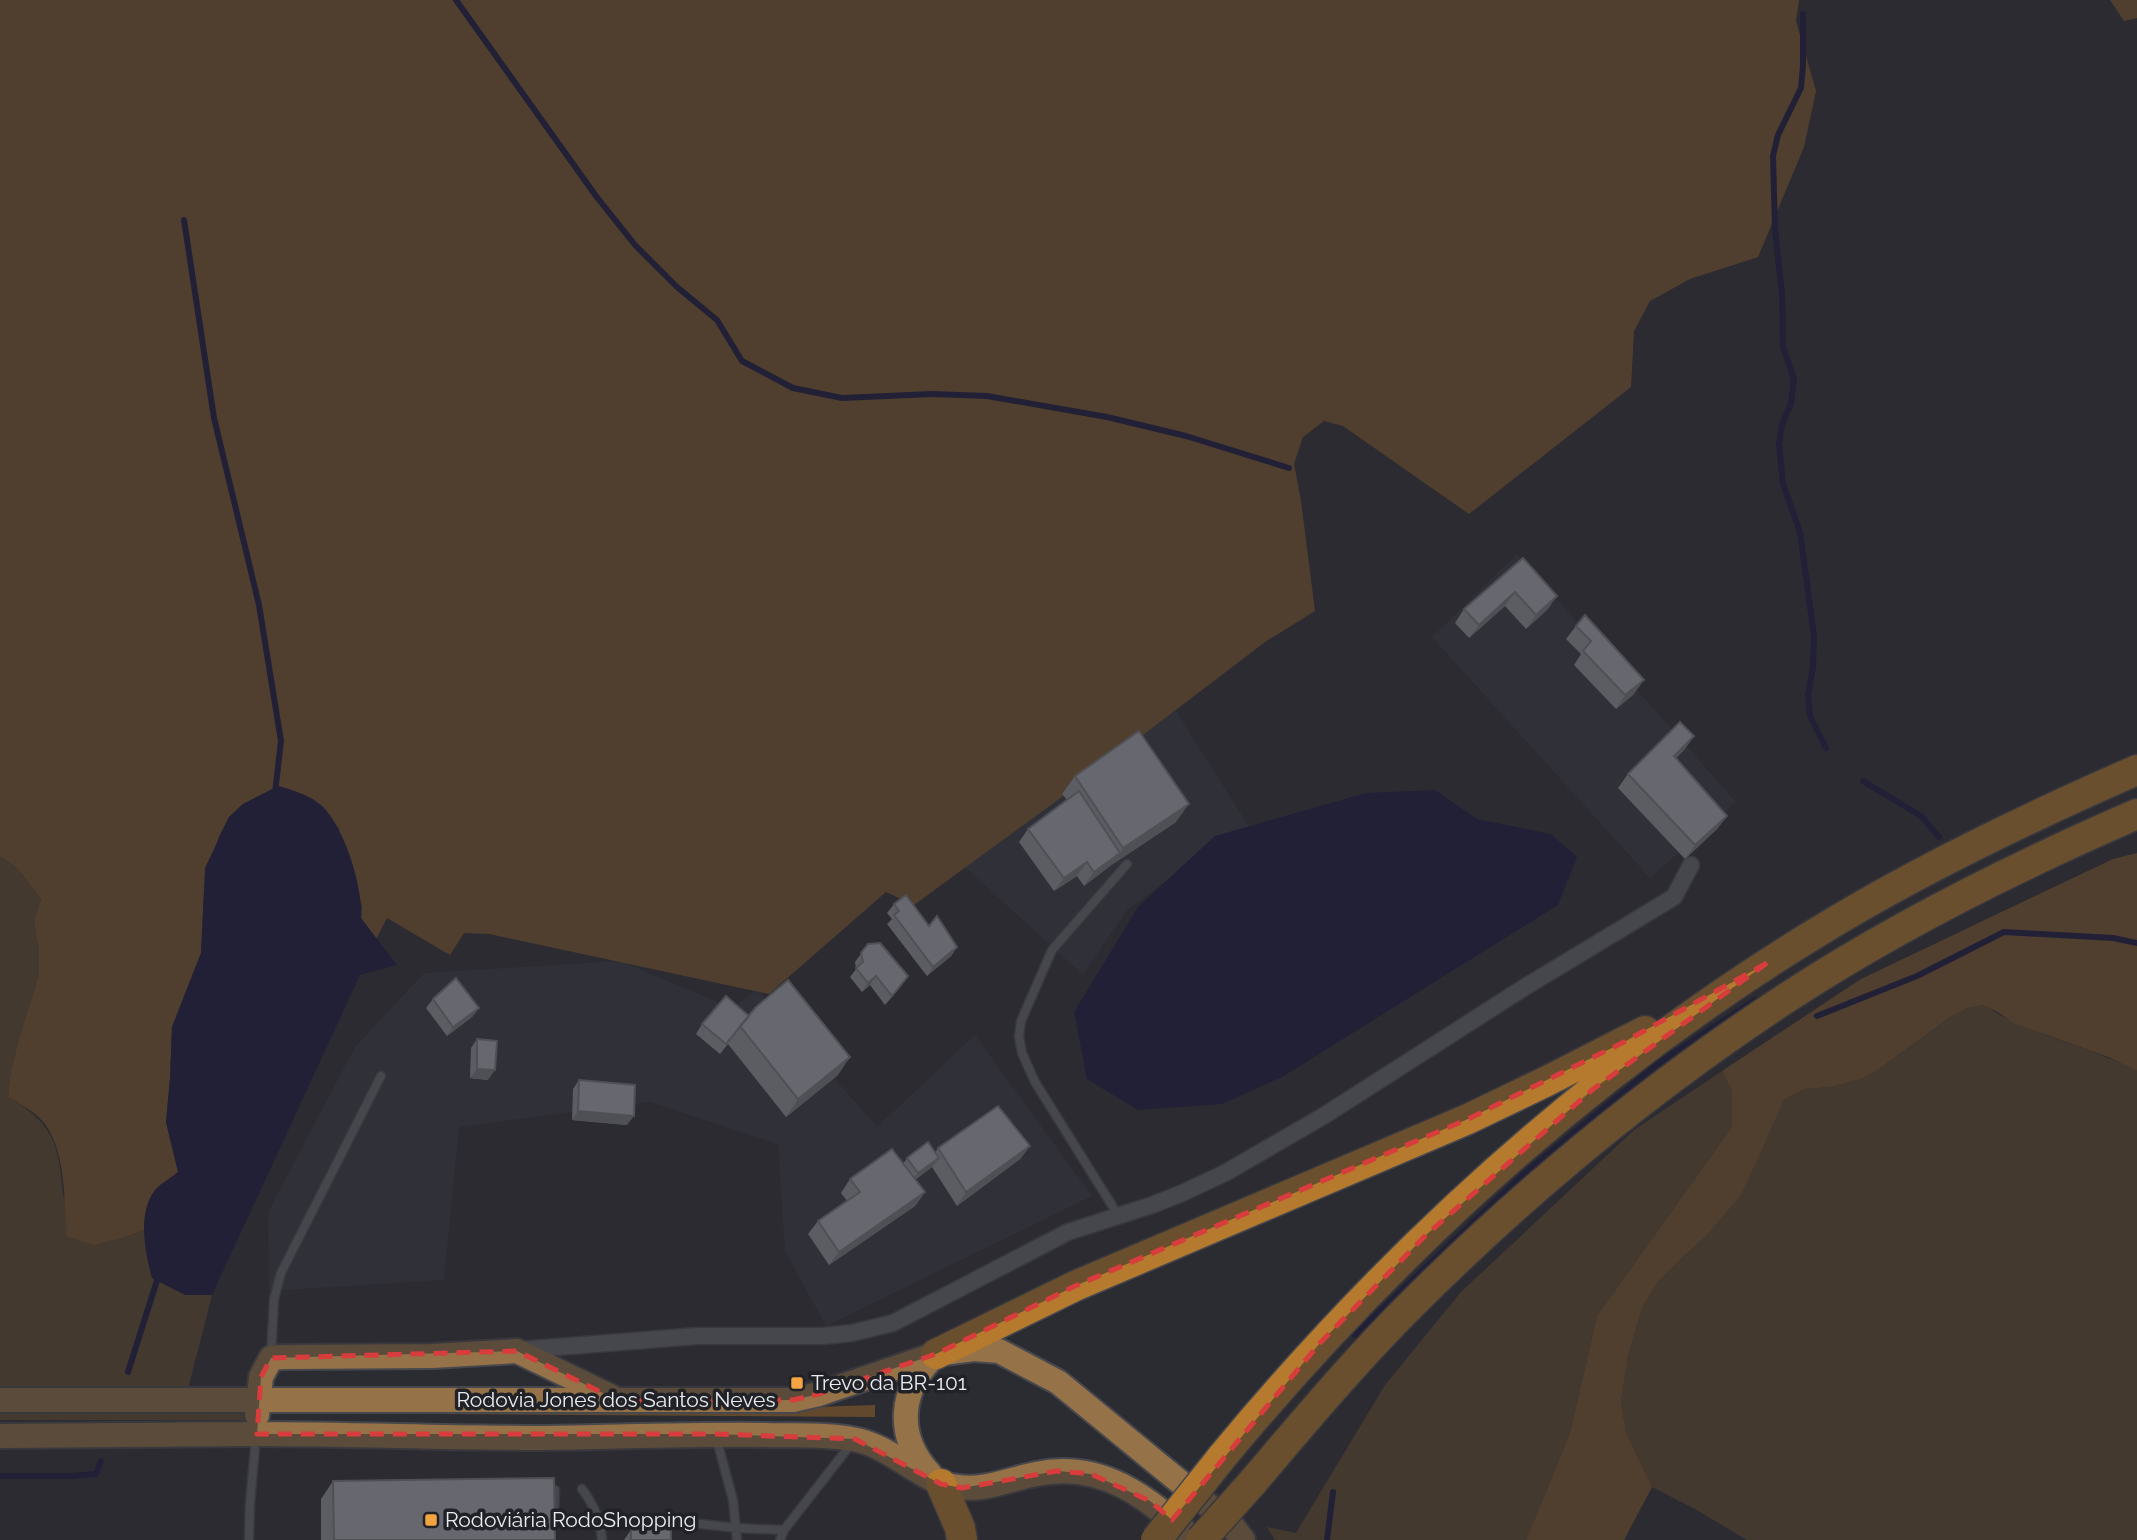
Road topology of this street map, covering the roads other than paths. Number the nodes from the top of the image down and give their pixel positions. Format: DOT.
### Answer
graph roads {
  1 [pos="2137,771"];
  2 [pos="2137,814"];
  3 [pos="1127,864"];
  4 [pos="1691,865"];
  5 [pos="1767,963"];
  6 [pos="381,1076"];
  7 [pos="1118,1216"];
  8 [pos="517,1351"];
  9 [pos="936,1354"];
  10 [pos="271,1358"];
  11 [pos="257,1400"];
  12 [pos="0,1401"];
  13 [pos="619,1401"];
  14 [pos="257,1434"];
  15 [pos="715,1434"];
  16 [pos="0,1436"];
  17 [pos="855,1439"];
  18 [pos="940,1485"];
  19 [pos="582,1489"];
  20 [pos="555,1490"];
  21 [pos="553,1528"];
  22 [pos="737,1528"];
  23 [pos="784,1530"];
  24 [pos="249,1540"];
  25 [pos="602,1540"];
  26 [pos="662,1540"];
  27 [pos="737,1540"];
  28 [pos="780,1540"];
  29 [pos="962,1540"];
  30 [pos="1156,1540"];
  31 [pos="1194,1540"];
  32 [pos="1201,1540"];
  33 [pos="1243,1540"];
  1 -- 5 [label="highway"];
  2 -- 32 [label="highway, bridge"];
  3 -- 7 [label="lane"];
  4 -- 7 [label="street"];
  5 -- 9 [label="highway"];
  5 -- 30 [label="highway, bridge"];
  6 -- 10 [label="lane"];
  7 -- 8 [label="street"];
  8 -- 10 [label="main road"];
  8 -- 13 [label="main road"];
  9 -- 13 [label="main road, Rodovia Jones dos Santos Neves"];
  9 -- 18 [label="main road"];
  9 -- 33 [label="main road, Rodovia Jones dos Santos Neves"];
  10 -- 11 [label="main road"];
  11 -- 12 [label="main road, Rodovia Jones dos Santos Neves"];
  11 -- 13 [label="main road, Rodovia Jones dos Santos Neves"];
  11 -- 14 [label="main road"];
  14 -- 15 [label="main road, Rodovia Jones dos Santos Neves"];
  14 -- 16 [label="main road, Rodovia Jones dos Santos Neves"];
  14 -- 24 [label="lane"];
  15 -- 17 [label="main road, Rodovia Jones dos Santos Neves"];
  15 -- 22 [label="lane"];
  17 -- 18 [label="main road, Rodovia Jones dos Santos Neves"];
  17 -- 23 [label="lane"];
  18 -- 29 [label="highway"];
  18 -- 31 [label="main road, Rodovia Jones dos Santos Neves"];
  19 -- 25 [label="lane"];
  20 -- 21 [label="lane"];
  22 -- 23 [label="lane"];
  22 -- 26 [label="lane"];
  22 -- 27 [label="lane"];
  23 -- 28 [label="lane"];
}
